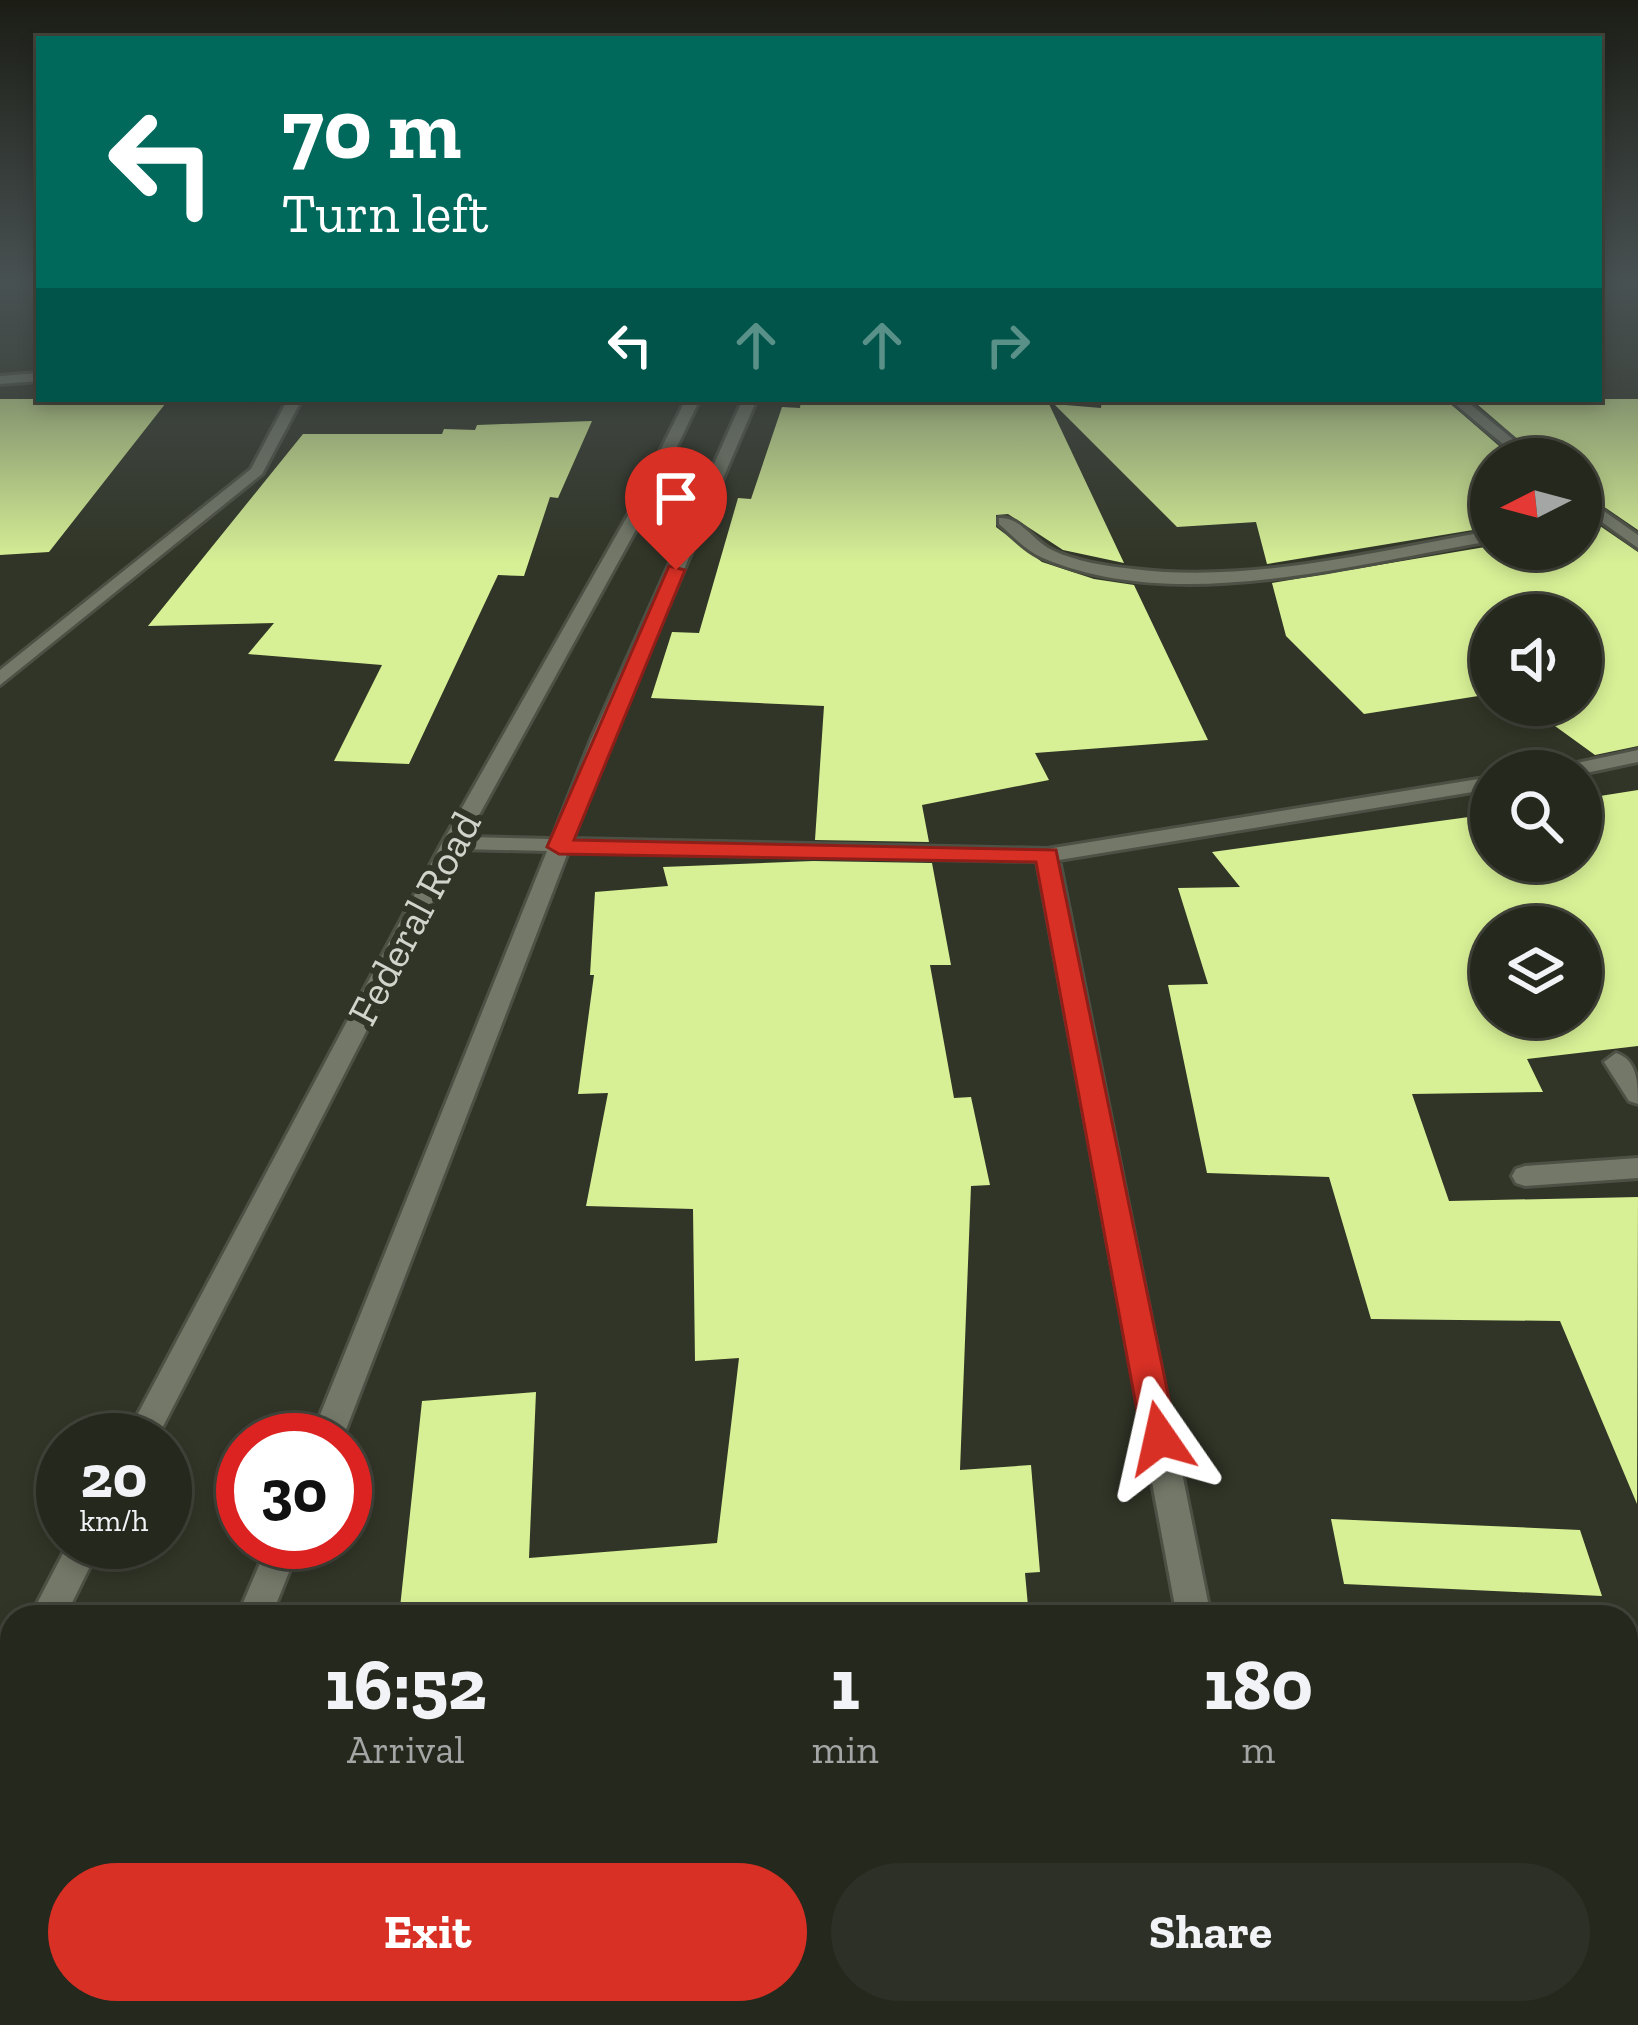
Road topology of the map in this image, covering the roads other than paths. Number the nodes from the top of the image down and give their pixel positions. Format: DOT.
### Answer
graph roads {
  1 [pos="36,377"];
  2 [pos="0,380"];
  3 [pos="293,402"];
  4 [pos="692,402"];
  5 [pos="749,402"];
  6 [pos="1460,402"];
  7 [pos="1504,438"];
  8 [pos="1604,519"];
  9 [pos="1005,521"];
  10 [pos="1470,539"];
  11 [pos="1638,543"];
  12 [pos="0,679"];
  13 [pos="1638,756"];
  14 [pos="1602,763"];
  15 [pos="1470,786"];
  16 [pos="453,843"];
  17 [pos="559,847"];
  18 [pos="1047,855"];
  19 [pos="1616,1062"];
  20 [pos="1638,1094"];
  21 [pos="1638,1168"];
  22 [pos="1525,1176"];
  23 [pos="154,1413"];
  24 [pos="337,1413"];
  25 [pos="72,1569"];
  26 [pos="274,1569"];
  27 [pos="53,1605"];
  28 [pos="259,1605"];
  29 [pos="1193,1605"];
  1 -- 2 [label="street"];
  3 -- 12 [label="street"];
  4 -- 16 [label="street, Federal Road"];
  5 -- 17 [label="street"];
  6 -- 7 [label="street"];
  8 -- 11 [label="street"];
  9 -- 10 [label="street"];
  13 -- 14 [label="street"];
  15 -- 18 [label="street"];
  16 -- 17 [label="street"];
  16 -- 23 [label="street, Federal Road"];
  17 -- 18 [label="street"];
  17 -- 24 [label="street"];
  18 -- 29 [label="street"];
  19 -- 20 [label="street"];
  21 -- 22 [label="street"];
  25 -- 27 [label="street"];
  26 -- 28 [label="street"];
}
